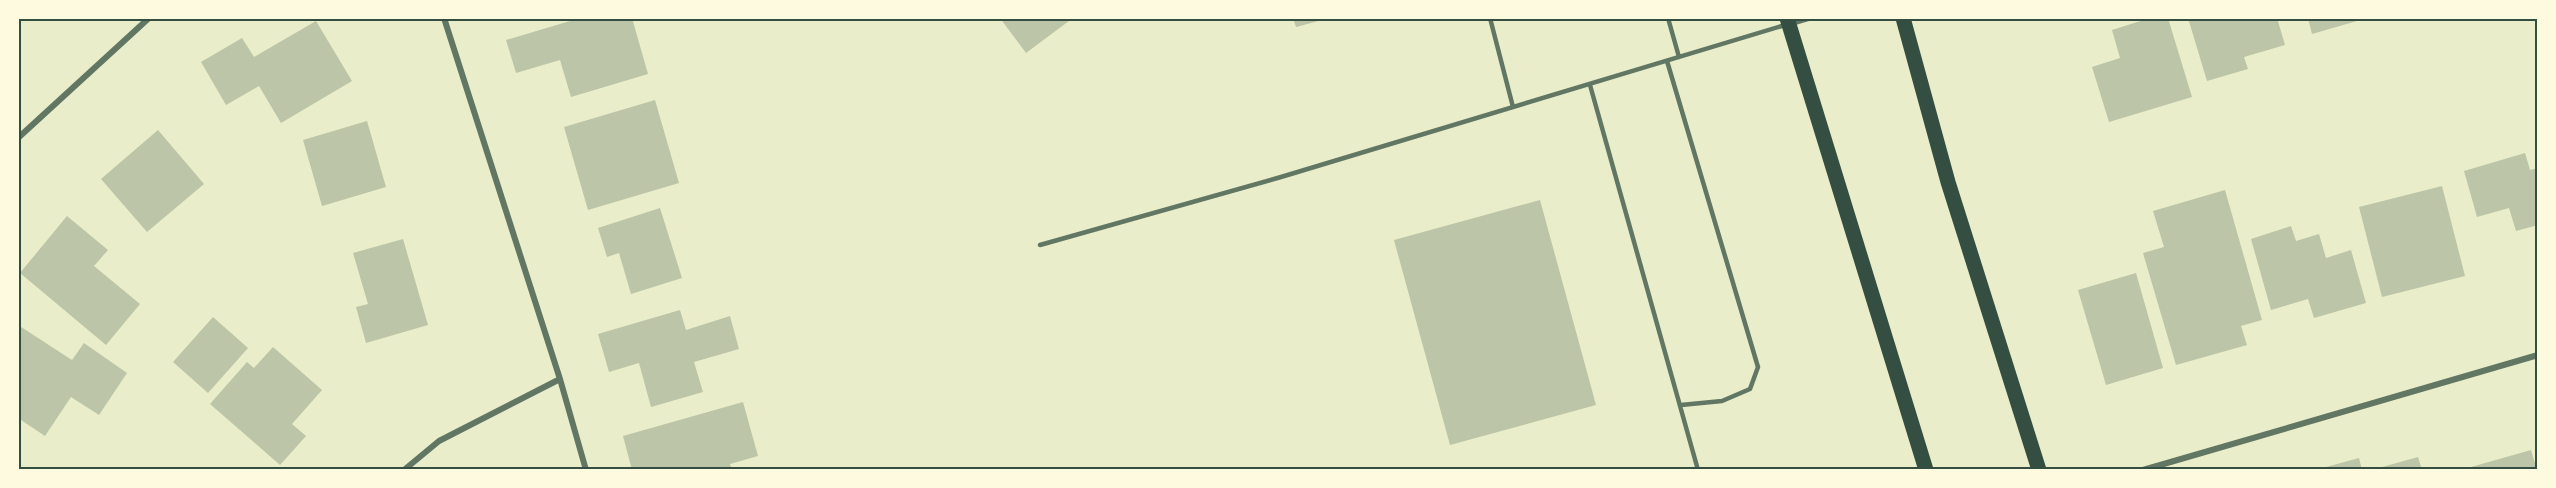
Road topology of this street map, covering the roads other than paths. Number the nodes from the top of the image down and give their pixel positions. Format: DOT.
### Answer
graph roads {
  1 [pos="149,18"];
  2 [pos="444,18"];
  3 [pos="1490,18"];
  4 [pos="1668,18"];
  5 [pos="1809,18"];
  6 [pos="1903,18"];
  7 [pos="1787,21"];
  8 [pos="1679,57"];
  9 [pos="1667,61"];
  10 [pos="1590,85"];
  11 [pos="1513,107"];
  12 [pos="18,138"];
  13 [pos="1040,245"];
  14 [pos="2538,355"];
  15 [pos="560,379"];
  16 [pos="1681,405"];
  17 [pos="404,470"];
  18 [pos="586,470"];
  19 [pos="1698,470"];
  20 [pos="1926,470"];
  21 [pos="2039,470"];
  22 [pos="2143,470"];
  1 -- 12 [label="street"];
  2 -- 15 [label="street"];
  3 -- 11 [label="lane"];
  4 -- 8 [label="lane"];
  5 -- 7 [label="street"];
  6 -- 21 [label="main road"];
  7 -- 8 [label="lane"];
  7 -- 20 [label="main road"];
  8 -- 9 [label="lane"];
  9 -- 10 [label="lane"];
  9 -- 16 [label="lane"];
  10 -- 11 [label="lane"];
  10 -- 16 [label="lane"];
  11 -- 13 [label="lane"];
  14 -- 22 [label="street"];
  15 -- 17 [label="street"];
  15 -- 18 [label="street"];
  16 -- 19 [label="lane"];
}
